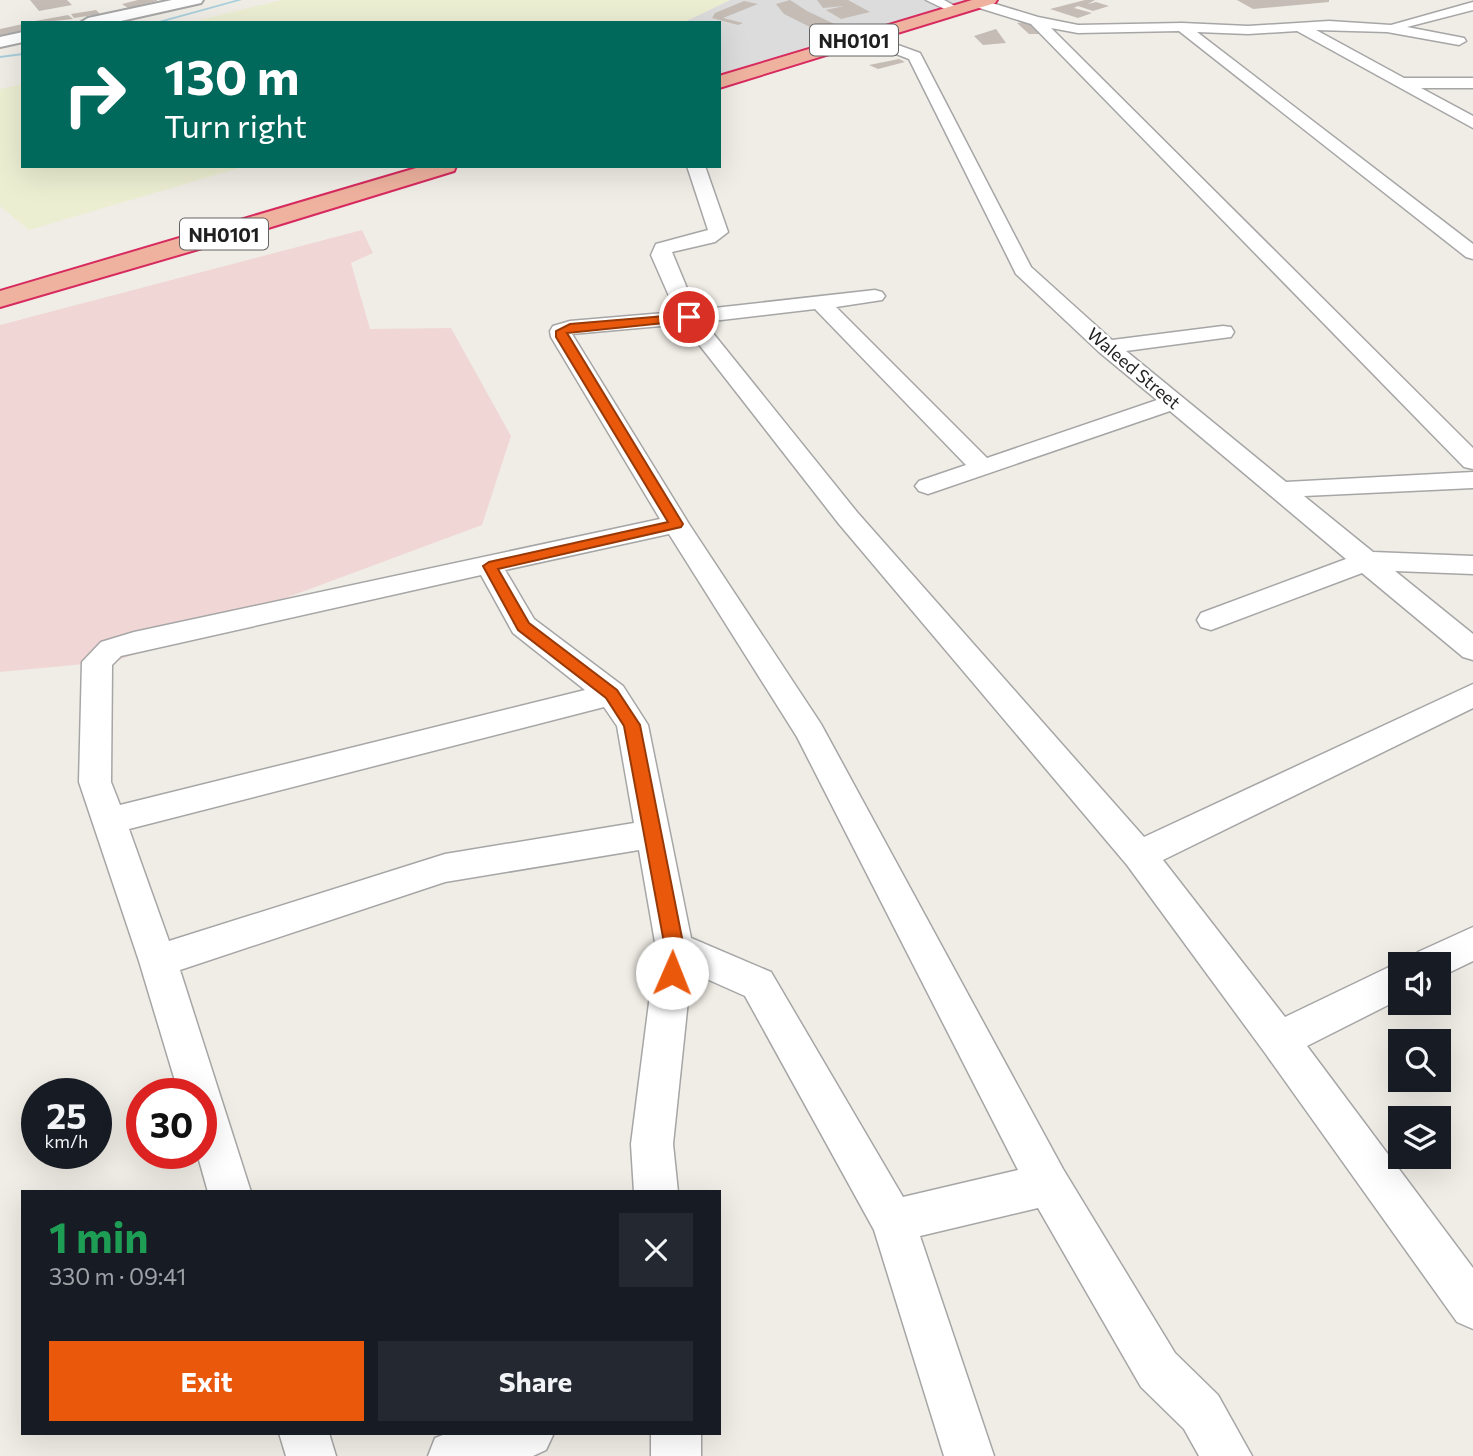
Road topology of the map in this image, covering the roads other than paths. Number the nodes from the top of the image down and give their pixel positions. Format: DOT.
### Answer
graph roads {
  1 [pos="195,0"];
  2 [pos="933,0"];
  3 [pos="983,2"];
  4 [pos="1473,6"];
  5 [pos="955,10"];
  6 [pos="97,21"];
  7 [pos="1036,21"];
  8 [pos="1182,27"];
  9 [pos="1302,28"];
  10 [pos="1387,28"];
  11 [pos="21,37"];
  12 [pos="865,37"];
  13 [pos="1459,41"];
  14 [pos="0,42"];
  15 [pos="721,81"];
  16 [pos="1399,83"];
  17 [pos="1473,83"];
  18 [pos="1473,123"];
  19 [pos="439,168"];
  20 [pos="697,168"];
  21 [pos="1473,253"];
  22 [pos="875,296"];
  23 [pos="0,299"];
  24 [pos="821,303"];
  25 [pos="689,317"];
  26 [pos="1223,332"];
  27 [pos="1107,347"];
  28 [pos="1175,402"];
  29 [pos="1473,462"];
  30 [pos="982,467"];
  31 [pos="1473,480"];
  32 [pos="928,486"];
  33 [pos="1280,490"];
  34 [pos="676,524"];
  35 [pos="1367,561"];
  36 [pos="1473,565"];
  37 [pos="489,566"];
  38 [pos="1211,620"];
  39 [pos="1473,650"];
  40 [pos="612,694"];
  41 [pos="1473,695"];
  42 [pos="108,821"];
  43 [pos="652,834"];
  44 [pos="1139,855"];
  45 [pos="1473,943"];
  46 [pos="675,948"];
  47 [pos="1451,954"];
  48 [pos="158,961"];
  49 [pos="1388,986"];
  50 [pos="1279,1040"];
  51 [pos="194,1078"];
  52 [pos="217,1151"];
  53 [pos="1048,1184"];
  54 [pos="229,1190"];
  55 [pos="656,1190"];
  56 [pos="893,1221"];
  57 [pos="1473,1305"];
  58 [pos="305,1435"];
  59 [pos="522,1435"];
  60 [pos="676,1435"];
  61 [pos="312,1456"];
  62 [pos="453,1456"];
  63 [pos="676,1456"];
  64 [pos="969,1456"];
  65 [pos="1227,1456"];
  1 -- 6 [label="street"];
  2 -- 5 [label="street"];
  3 -- 5 [label="highway, NH0101"];
  3 -- 7 [label="street"];
  4 -- 10 [label="street"];
  5 -- 12 [label="highway, NH0101"];
  7 -- 8 [label="street"];
  7 -- 29 [label="street"];
  8 -- 9 [label="street"];
  8 -- 21 [label="street"];
  9 -- 10 [label="street"];
  9 -- 16 [label="street"];
  10 -- 13 [label="street"];
  11 -- 14 [label="street"];
  12 -- 15 [label="highway, NH0101"];
  12 -- 27 [label="street, Waleed Street"];
  16 -- 17 [label="street"];
  16 -- 18 [label="street"];
  19 -- 23 [label="highway, NH0101"];
  20 -- 25 [label="street"];
  22 -- 24 [label="street"];
  24 -- 25 [label="street"];
  24 -- 30 [label="street"];
  25 -- 34 [label="street"];
  25 -- 44 [label="street"];
  26 -- 27 [label="street"];
  27 -- 28 [label="street, Waleed Street"];
  28 -- 30 [label="street"];
  28 -- 33 [label="street, Waleed Street"];
  30 -- 32 [label="street"];
  31 -- 33 [label="street"];
  33 -- 35 [label="street, Waleed Street"];
  34 -- 37 [label="street"];
  34 -- 53 [label="street"];
  35 -- 36 [label="street"];
  35 -- 38 [label="street"];
  35 -- 39 [label="street, Waleed Street"];
  37 -- 40 [label="street"];
  37 -- 42 [label="street"];
  40 -- 42 [label="street"];
  40 -- 43 [label="street"];
  41 -- 44 [label="street"];
  42 -- 48 [label="street"];
  43 -- 46 [label="street"];
  43 -- 48 [label="street"];
  44 -- 50 [label="street"];
  45 -- 47 [label="street"];
  46 -- 55 [label="street"];
  46 -- 56 [label="street"];
  48 -- 51 [label="street"];
  49 -- 50 [label="street"];
  50 -- 57 [label="street"];
  52 -- 54 [label="street"];
  53 -- 56 [label="street"];
  53 -- 65 [label="street"];
  56 -- 64 [label="street"];
  58 -- 61 [label="street"];
  59 -- 62 [label="street"];
  60 -- 63 [label="street"];
}
